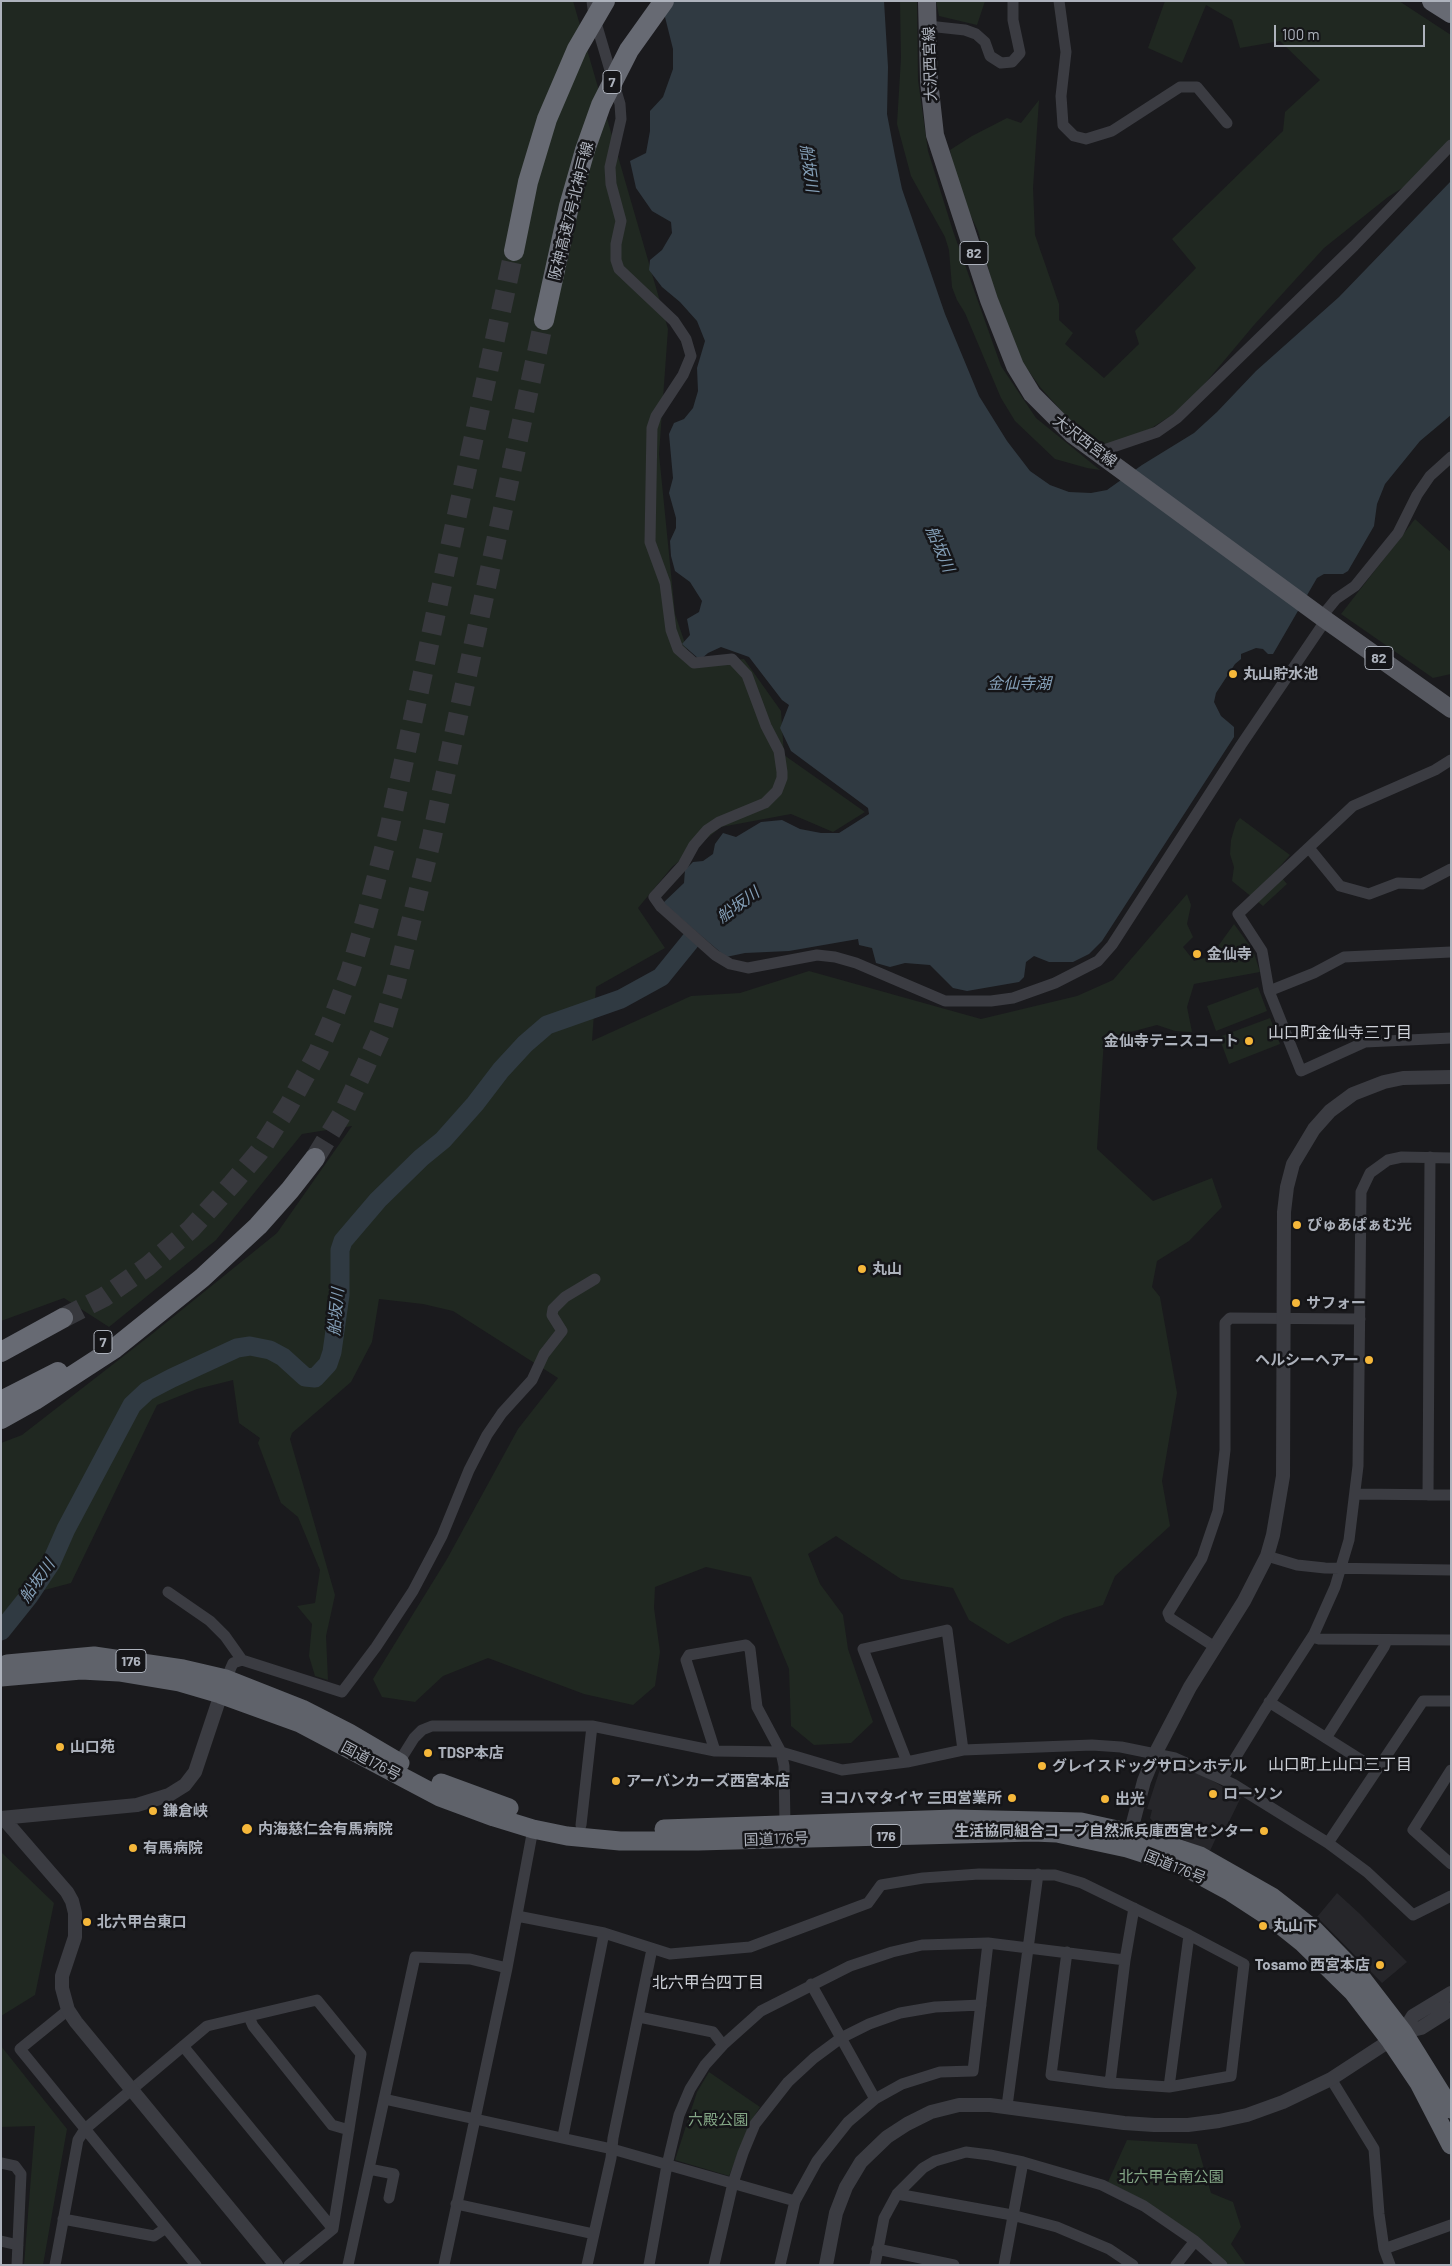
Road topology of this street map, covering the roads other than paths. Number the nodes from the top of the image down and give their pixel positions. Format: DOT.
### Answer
graph roads {
  1 [pos="592,1"];
  2 [pos="605,1"];
  3 [pos="664,1"];
  4 [pos="927,1"];
  5 [pos="1013,1"];
  6 [pos="1059,1"];
  7 [pos="1432,1"];
  8 [pos="1451,13"];
  9 [pos="928,26"];
  10 [pos="1227,124"];
  11 [pos="1451,145"];
  12 [pos="514,251"];
  13 [pos="544,320"];
  14 [pos="1098,452"];
  15 [pos="1451,457"];
  16 [pos="1323,618"];
  17 [pos="1451,709"];
  18 [pos="1451,760"];
  19 [pos="1309,848"];
  20 [pos="1451,869"];
  21 [pos="1451,952"];
  22 [pos="1269,991"];
  23 [pos="1451,1038"];
  24 [pos="1451,1076"];
  25 [pos="1430,1157"];
  26 [pos="314,1158"];
  27 [pos="1451,1158"];
  28 [pos="202,1278"];
  29 [pos="595,1279"];
  30 [pos="63,1318"];
  31 [pos="1284,1318"];
  32 [pos="1360,1319"];
  33 [pos="41,1330"];
  34 [pos="1,1342"];
  35 [pos="1,1352"];
  36 [pos="1,1401"];
  37 [pos="1,1419"];
  38 [pos="1355,1494"];
  39 [pos="1428,1495"];
  40 [pos="1451,1495"];
  41 [pos="1267,1556"];
  42 [pos="1341,1568"];
  43 [pos="1451,1570"];
  44 [pos="168,1592"];
  45 [pos="1312,1637"];
  46 [pos="1386,1640"];
  47 [pos="1451,1640"];
  48 [pos="1215,1647"];
  49 [pos="242,1660"];
  50 [pos="1,1664"];
  51 [pos="33,1667"];
  52 [pos="1,1677"];
  53 [pos="223,1686"];
  54 [pos="1451,1701"];
  55 [pos="1270,1702"];
  56 [pos="592,1726"];
  57 [pos="1326,1738"];
  58 [pos="963,1750"];
  59 [pos="716,1751"];
  60 [pos="781,1752"];
  61 [pos="1155,1754"];
  62 [pos="399,1762"];
  63 [pos="907,1762"];
  64 [pos="1377,1770"];
  65 [pos="1450,1775"];
  66 [pos="1223,1778"];
  67 [pos="2,1818"];
  68 [pos="581,1825"];
  69 [pos="785,1825"];
  70 [pos="533,1829"];
  71 [pos="1129,1840"];
  72 [pos="1328,1843"];
  73 [pos="1451,1864"];
  74 [pos="1038,1874"];
  75 [pos="1451,1896"];
  76 [pos="1134,1908"];
  77 [pos="517,1916"];
  78 [pos="604,1933"];
  79 [pos="1189,1935"];
  80 [pos="988,1943"];
  81 [pos="1029,1946"];
  82 [pos="652,1949"];
  83 [pos="1067,1952"];
  84 [pos="1124,1960"];
  85 [pos="506,1968"];
  86 [pos="811,1984"];
  87 [pos="1451,1993"];
  88 [pos="980,2005"];
  89 [pos="1451,2009"];
  90 [pos="68,2010"];
  91 [pos="248,2017"];
  92 [pos="639,2017"];
  93 [pos="1396,2036"];
  94 [pos="842,2038"];
  95 [pos="723,2045"];
  96 [pos="183,2046"];
  97 [pos="1331,2079"];
  98 [pos="1110,2083"];
  99 [pos="1169,2087"];
  100 [pos="132,2090"];
  101 [pos="384,2099"];
  102 [pos="875,2099"];
  103 [pos="1007,2106"];
  104 [pos="1451,2109"];
  105 [pos="474,2117"];
  106 [pos="85,2129"];
  107 [pos="349,2130"];
  108 [pos="562,2136"];
  109 [pos="1451,2145"];
  110 [pos="612,2149"];
  111 [pos="1023,2162"];
  112 [pos="1,2163"];
  113 [pos="667,2165"];
  114 [pos="369,2169"];
  115 [pos="732,2183"];
  116 [pos="897,2194"];
  117 [pos="389,2198"];
  118 [pos="795,2201"];
  119 [pos="456,2204"];
  120 [pos="1012,2215"];
  121 [pos="63,2219"];
  122 [pos="1451,2226"];
  123 [pos="166,2228"];
  124 [pos="333,2229"];
  125 [pos="594,2234"];
  126 [pos="1,2241"];
  127 [pos="1194,2241"];
  128 [pos="18,2245"];
  129 [pos="877,2249"];
  130 [pos="1384,2249"];
  131 [pos="17,2265"];
  132 [pos="54,2265"];
  133 [pos="196,2265"];
  134 [pos="276,2265"];
  135 [pos="288,2265"];
  136 [pos="348,2265"];
  137 [pos="444,2265"];
  138 [pos="587,2265"];
  139 [pos="649,2265"];
  140 [pos="714,2265"];
  141 [pos="780,2265"];
  142 [pos="826,2265"];
  143 [pos="874,2265"];
  144 [pos="954,2265"];
  145 [pos="1004,2265"];
  146 [pos="1133,2265"];
  147 [pos="1176,2265"];
  148 [pos="1222,2265"];
  149 [pos="1390,2265"];
  1 -- 16 [label="street"];
  2 -- 12 [label="highway"];
  3 -- 13 [label="highway, 阪神高速7号北神戸線 / 7"];
  4 -- 9 [label="main road, 大沢西宮線 / 82"];
  5 -- 9 [label="street"];
  6 -- 10 [label="street"];
  7 -- 8 [label="highway"];
  9 -- 14 [label="main road, 大沢西宮線 / 82"];
  11 -- 14 [label="street"];
  14 -- 16 [label="main road, 大沢西宮線 / 82"];
  15 -- 16 [label="street"];
  16 -- 17 [label="main road, 大沢西宮線 / 82"];
  18 -- 19 [label="street"];
  19 -- 20 [label="street"];
  19 -- 22 [label="street"];
  21 -- 22 [label="street"];
  22 -- 23 [label="street"];
  24 -- 31 [label="street"];
  25 -- 27 [label="street"];
  25 -- 32 [label="street"];
  25 -- 39 [label="street"];
  26 -- 28 [label="highway, 7"];
  28 -- 36 [label="highway, 7"];
  28 -- 37 [label="highway"];
  29 -- 49 [label="street"];
  30 -- 33 [label="highway"];
  31 -- 32 [label="street"];
  31 -- 41 [label="street"];
  31 -- 48 [label="street"];
  32 -- 38 [label="street"];
  33 -- 34 [label="highway"];
  33 -- 35 [label="highway"];
  38 -- 39 [label="street"];
  38 -- 42 [label="street"];
  39 -- 40 [label="street"];
  41 -- 42 [label="street"];
  41 -- 48 [label="street"];
  42 -- 43 [label="street"];
  42 -- 45 [label="street"];
  44 -- 49 [label="street"];
  45 -- 46 [label="street"];
  45 -- 55 [label="street"];
  46 -- 47 [label="street"];
  46 -- 57 [label="street"];
  48 -- 61 [label="street"];
  49 -- 53 [label="street"];
  50 -- 51 [label="highway, 国道176号 / 176"];
  51 -- 52 [label="highway, 国道176号 / 176"];
  51 -- 53 [label="highway, 国道176号 / 176"];
  53 -- 62 [label="highway, 国道176号 / 176"];
  53 -- 67 [label="street"];
  53 -- 70 [label="highway, 国道176号 / 176"];
  54 -- 64 [label="street"];
  55 -- 57 [label="street"];
  55 -- 66 [label="street"];
  56 -- 59 [label="street"];
  56 -- 62 [label="street"];
  56 -- 68 [label="street"];
  57 -- 64 [label="street"];
  58 -- 61 [label="street"];
  58 -- 63 [label="street"];
  58 -- 63 [label="street"];
  59 -- 60 [label="street"];
  59 -- 60 [label="street"];
  60 -- 63 [label="street"];
  60 -- 69 [label="street"];
  61 -- 66 [label="street"];
  61 -- 71 [label="street"];
  62 -- 68 [label="highway, 国道176号 / 176"];
  64 -- 72 [label="street"];
  65 -- 73 [label="street"];
  66 -- 72 [label="street"];
  67 -- 90 [label="street"];
  68 -- 69 [label="highway, 国道176号 / 176"];
  69 -- 71 [label="highway, 国道176号 / 176"];
  70 -- 71 [label="highway, 国道176号 / 176"];
  70 -- 77 [label="street"];
  71 -- 93 [label="highway, 国道176号 / 176"];
  72 -- 75 [label="street"];
  74 -- 76 [label="street"];
  74 -- 81 [label="street"];
  74 -- 82 [label="street"];
  76 -- 79 [label="street"];
  76 -- 84 [label="street"];
  77 -- 78 [label="street"];
  77 -- 85 [label="street"];
  78 -- 82 [label="street"];
  78 -- 108 [label="street"];
  79 -- 99 [label="street"];
  79 -- 99 [label="street"];
  80 -- 81 [label="street"];
  80 -- 86 [label="street"];
  80 -- 88 [label="street"];
  81 -- 83 [label="street"];
  81 -- 103 [label="street"];
  82 -- 92 [label="street"];
  83 -- 84 [label="street"];
  83 -- 98 [label="street"];
  84 -- 98 [label="street"];
  85 -- 101 [label="street"];
  85 -- 105 [label="street"];
  86 -- 94 [label="street"];
  86 -- 95 [label="street"];
  87 -- 93 [label="street"];
  88 -- 94 [label="street"];
  88 -- 102 [label="street"];
  89 -- 93 [label="street"];
  90 -- 100 [label="street"];
  90 -- 106 [label="street"];
  91 -- 96 [label="street"];
  91 -- 107 [label="street"];
  91 -- 107 [label="street"];
  92 -- 95 [label="street"];
  92 -- 110 [label="street"];
  93 -- 97 [label="street"];
  93 -- 104 [label="highway, 国道176号 / 176"];
  93 -- 109 [label="highway, 国道176号 / 176"];
  94 -- 102 [label="street"];
  94 -- 115 [label="street"];
  95 -- 113 [label="street"];
  96 -- 100 [label="street"];
  96 -- 124 [label="street"];
  97 -- 103 [label="street"];
  97 -- 130 [label="street"];
  98 -- 99 [label="street"];
  100 -- 106 [label="street"];
  100 -- 134 [label="street"];
  101 -- 105 [label="street"];
  101 -- 114 [label="street"];
  102 -- 118 [label="street"];
  103 -- 142 [label="street"];
  105 -- 108 [label="street"];
  105 -- 119 [label="street"];
  106 -- 121 [label="street"];
  106 -- 123 [label="street"];
  107 -- 124 [label="street"];
  108 -- 110 [label="street"];
  110 -- 113 [label="street"];
  110 -- 125 [label="street"];
  111 -- 116 [label="street"];
  111 -- 120 [label="street"];
  111 -- 127 [label="street"];
  112 -- 128 [label="street"];
  113 -- 115 [label="street"];
  113 -- 139 [label="street"];
  114 -- 117 [label="street"];
  114 -- 136 [label="street"];
  115 -- 118 [label="street"];
  115 -- 140 [label="street"];
  116 -- 120 [label="street"];
  116 -- 129 [label="street"];
  118 -- 141 [label="street"];
  119 -- 125 [label="street"];
  119 -- 137 [label="street"];
  120 -- 145 [label="street"];
  120 -- 146 [label="street"];
  121 -- 123 [label="street"];
  121 -- 132 [label="street"];
  122 -- 130 [label="street"];
  123 -- 133 [label="street"];
  124 -- 135 [label="street"];
  125 -- 138 [label="street"];
  126 -- 128 [label="street"];
  127 -- 147 [label="street"];
  127 -- 148 [label="street"];
  128 -- 131 [label="street"];
  129 -- 143 [label="street"];
  129 -- 144 [label="street"];
  130 -- 149 [label="street"];
}
